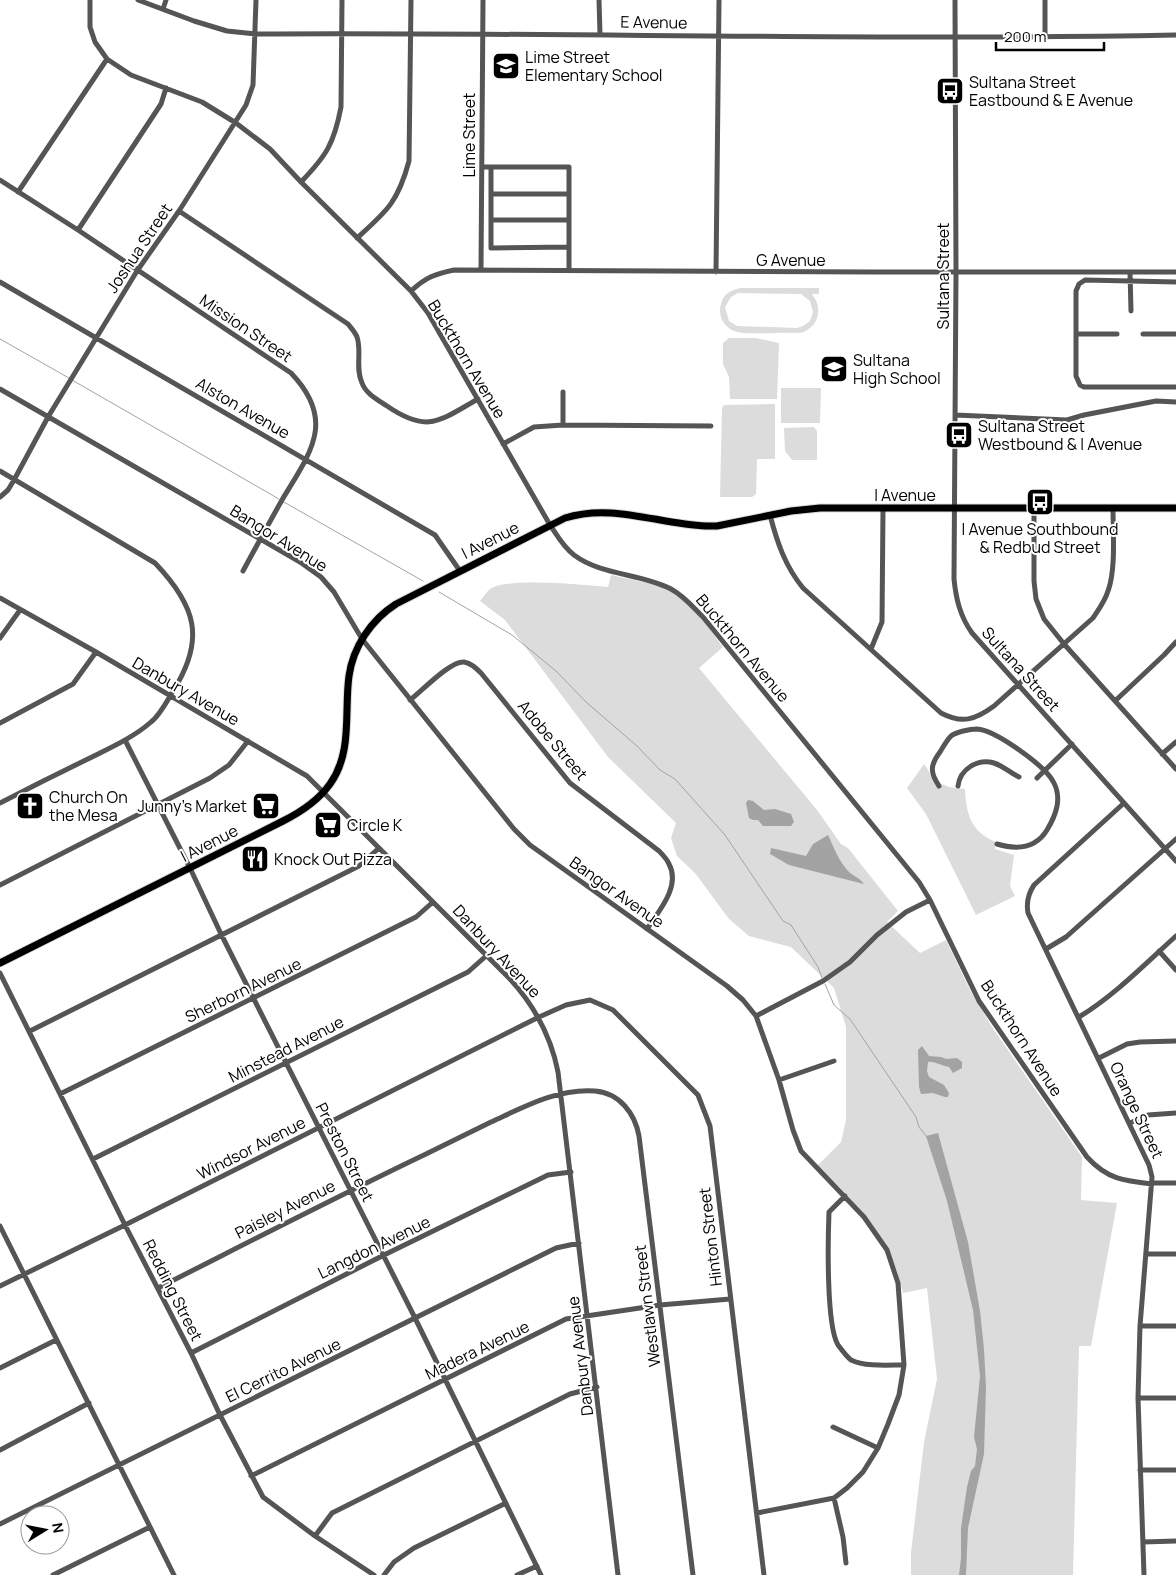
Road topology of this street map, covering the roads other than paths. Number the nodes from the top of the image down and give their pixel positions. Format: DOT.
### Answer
graph roads {
  1 [pos="90,0"];
  2 [pos="138,0"];
  3 [pos="166,0"];
  4 [pos="256,0"];
  5 [pos="342,0"];
  6 [pos="411,0"];
  7 [pos="482,0"];
  8 [pos="599,0"];
  9 [pos="719,0"];
  10 [pos="954,0"];
  11 [pos="1045,0"];
  12 [pos="163,9"];
  13 [pos="256,34"];
  14 [pos="342,34"];
  15 [pos="411,34"];
  16 [pos="600,34"];
  17 [pos="482,35"];
  18 [pos="1045,35"];
  19 [pos="1176,35"];
  20 [pos="719,36"];
  21 [pos="954,36"];
  22 [pos="108,59"];
  23 [pos="166,88"];
  24 [pos="236,123"];
  25 [pos="482,167"];
  26 [pos="491,167"];
  27 [pos="0,180"];
  28 [pos="301,182"];
  29 [pos="18,192"];
  30 [pos="491,194"];
  31 [pos="569,194"];
  32 [pos="179,211"];
  33 [pos="491,220"];
  34 [pos="569,220"];
  35 [pos="78,230"];
  36 [pos="357,238"];
  37 [pos="569,247"];
  38 [pos="481,270"];
  39 [pos="569,270"];
  40 [pos="138,271"];
  41 [pos="716,272"];
  42 [pos="956,272"];
  43 [pos="1130,272"];
  44 [pos="1176,272"];
  45 [pos="1130,280"];
  46 [pos="0,282"];
  47 [pos="1176,282"];
  48 [pos="411,291"];
  49 [pos="1131,311"];
  50 [pos="1076,334"];
  51 [pos="1117,334"];
  52 [pos="1143,334"];
  53 [pos="1176,334"];
  54 [pos="96,337"];
  55 [pos="1176,387"];
  56 [pos="0,389"];
  57 [pos="563,392"];
  58 [pos="478,399"];
  59 [pos="1176,402"];
  60 [pos="955,415"];
  61 [pos="48,417"];
  62 [pos="563,425"];
  63 [pos="711,426"];
  64 [pos="503,444"];
  65 [pos="307,460"];
  66 [pos="0,471"];
  67 [pos="14,480"];
  68 [pos="0,497"];
  69 [pos="883,508"];
  70 [pos="955,508"];
  71 [pos="1034,508"];
  72 [pos="1113,508"];
  73 [pos="1176,508"];
  74 [pos="770,515"];
  75 [pos="550,525"];
  76 [pos="260,539"];
  77 [pos="243,571"];
  78 [pos="460,571"];
  79 [pos="0,598"];
  80 [pos="20,610"];
  81 [pos="0,638"];
  82 [pos="362,639"];
  83 [pos="1176,642"];
  84 [pos="1064,644"];
  85 [pos="871,650"];
  86 [pos="96,652"];
  87 [pos="1019,685"];
  88 [pos="170,696"];
  89 [pos="410,700"];
  90 [pos="1115,701"];
  91 [pos="0,723"];
  92 [pos="125,740"];
  93 [pos="248,740"];
  94 [pos="1176,742"];
  95 [pos="1072,744"];
  96 [pos="1162,754"];
  97 [pos="1176,770"];
  98 [pos="1044,771"];
  99 [pos="1019,778"];
  100 [pos="1037,778"];
  101 [pos="939,786"];
  102 [pos="958,786"];
  103 [pos="324,792"];
  104 [pos="0,803"];
  105 [pos="1124,803"];
  106 [pos="158,804"];
  107 [pos="1176,839"];
  108 [pos="997,844"];
  109 [pos="379,848"];
  110 [pos="1165,848"];
  111 [pos="1176,861"];
  112 [pos="190,868"];
  113 [pos="0,885"];
  114 [pos="930,900"];
  115 [pos="433,902"];
  116 [pos="647,929"];
  117 [pos="221,934"];
  118 [pos="1176,936"];
  119 [pos="1046,949"];
  120 [pos="1159,951"];
  121 [pos="486,956"];
  122 [pos="0,963"];
  123 [pos="1176,970"];
  124 [pos="0,972"];
  125 [pos="254,998"];
  126 [pos="539,1016"];
  127 [pos="756,1016"];
  128 [pos="1079,1017"];
  129 [pos="30,1031"];
  130 [pos="1176,1041"];
  131 [pos="1099,1058"];
  132 [pos="834,1060"];
  133 [pos="286,1062"];
  134 [pos="779,1080"];
  135 [pos="60,1094"];
  136 [pos="561,1094"];
  137 [pos="1176,1113"];
  138 [pos="1130,1123"];
  139 [pos="319,1128"];
  140 [pos="93,1159"];
  141 [pos="570,1172"];
  142 [pos="1176,1183"];
  143 [pos="1152,1184"];
  144 [pos="351,1190"];
  145 [pos="846,1196"];
  146 [pos="125,1225"];
  147 [pos="0,1226"];
  148 [pos="579,1243"];
  149 [pos="1146,1254"];
  150 [pos="1176,1254"];
  151 [pos="384,1255"];
  152 [pos="23,1275"];
  153 [pos="0,1286"];
  154 [pos="158,1288"];
  155 [pos="730,1300"];
  156 [pos="660,1305"];
  157 [pos="588,1315"];
  158 [pos="416,1318"];
  159 [pos="1140,1326"];
  160 [pos="1176,1326"];
  161 [pos="56,1340"];
  162 [pos="191,1353"];
  163 [pos="904,1365"];
  164 [pos="0,1368"];
  165 [pos="445,1380"];
  166 [pos="597,1387"];
  167 [pos="1138,1398"];
  168 [pos="1176,1398"];
  169 [pos="89,1403"];
  170 [pos="220,1415"];
  171 [pos="833,1427"];
  172 [pos="476,1441"];
  173 [pos="878,1448"];
  174 [pos="0,1450"];
  175 [pos="119,1464"];
  176 [pos="1140,1470"];
  177 [pos="1176,1470"];
  178 [pos="251,1476"];
  179 [pos="834,1498"];
  180 [pos="506,1503"];
  181 [pos="757,1513"];
  182 [pos="0,1524"];
  183 [pos="150,1527"];
  184 [pos="316,1536"];
  185 [pos="1176,1541"];
  186 [pos="1143,1542"];
  187 [pos="846,1563"];
  188 [pos="536,1566"];
  189 [pos="53,1575"];
  190 [pos="174,1575"];
  191 [pos="374,1575"];
  192 [pos="384,1575"];
  193 [pos="517,1575"];
  194 [pos="541,1575"];
  195 [pos="618,1575"];
  196 [pos="693,1575"];
  197 [pos="764,1575"];
  198 [pos="1144,1575"];
  1 -- 22 [label="street, Buckthorn Avenue"];
  2 -- 12 [label="street, E Avenue"];
  3 -- 12 [label="street"];
  4 -- 13 [label="street, Joshua Street"];
  5 -- 14 [label="street"];
  6 -- 15 [label="street"];
  7 -- 17 [label="street, Lime Street"];
  8 -- 16 [label="street"];
  9 -- 20 [label="street"];
  10 -- 21 [label="street, Sultana Street"];
  11 -- 18 [label="street"];
  12 -- 13 [label="street, E Avenue"];
  13 -- 14 [label="street, E Avenue"];
  13 -- 24 [label="street, Joshua Street"];
  14 -- 15 [label="street, E Avenue"];
  14 -- 28 [label="street"];
  15 -- 17 [label="street, E Avenue"];
  15 -- 36 [label="street"];
  16 -- 17 [label="street, E Avenue"];
  16 -- 20 [label="street, E Avenue"];
  17 -- 25 [label="street, Lime Street"];
  18 -- 19 [label="street, E Avenue"];
  18 -- 21 [label="street, E Avenue"];
  20 -- 21 [label="street, E Avenue"];
  20 -- 41 [label="street"];
  21 -- 42 [label="street, Sultana Street"];
  22 -- 23 [label="street, Buckthorn Avenue"];
  22 -- 29 [label="street"];
  23 -- 24 [label="street, Buckthorn Avenue"];
  23 -- 35 [label="street"];
  24 -- 28 [label="street, Buckthorn Avenue"];
  24 -- 32 [label="street, Joshua Street"];
  25 -- 26 [label="street"];
  25 -- 38 [label="street, Lime Street"];
  26 -- 30 [label="street"];
  26 -- 31 [label="street"];
  27 -- 29 [label="street, Mission Street"];
  28 -- 36 [label="street, Buckthorn Avenue"];
  29 -- 35 [label="street, Mission Street"];
  30 -- 31 [label="street"];
  30 -- 33 [label="street"];
  31 -- 34 [label="street"];
  32 -- 40 [label="street, Joshua Street"];
  32 -- 58 [label="street"];
  33 -- 34 [label="street"];
  33 -- 37 [label="street"];
  34 -- 37 [label="street"];
  35 -- 40 [label="street, Mission Street"];
  36 -- 48 [label="street, Buckthorn Avenue"];
  37 -- 39 [label="street"];
  38 -- 39 [label="street, G Avenue"];
  38 -- 48 [label="street, G Avenue"];
  39 -- 41 [label="street, G Avenue"];
  40 -- 54 [label="street, Joshua Street"];
  40 -- 65 [label="street, Mission Street"];
  41 -- 42 [label="street, G Avenue"];
  42 -- 43 [label="street, G Avenue"];
  42 -- 60 [label="street, Sultana Street"];
  43 -- 44 [label="street, G Avenue"];
  43 -- 45 [label="street"];
  45 -- 47 [label="street"];
  45 -- 49 [label="street"];
  45 -- 50 [label="street"];
  46 -- 54 [label="street, Alston Avenue"];
  48 -- 58 [label="street, Buckthorn Avenue"];
  50 -- 51 [label="street"];
  50 -- 55 [label="street"];
  52 -- 53 [label="street"];
  54 -- 61 [label="street, Joshua Street"];
  54 -- 65 [label="street, Alston Avenue"];
  56 -- 61 [label="street, Bangor Avenue"];
  57 -- 62 [label="street"];
  58 -- 64 [label="street, Buckthorn Avenue"];
  59 -- 60 [label="street"];
  60 -- 70 [label="street, Sultana Street"];
  61 -- 67 [label="street, Joshua Street"];
  61 -- 76 [label="street, Bangor Avenue"];
  62 -- 63 [label="street"];
  62 -- 64 [label="street"];
  64 -- 75 [label="street, Buckthorn Avenue"];
  65 -- 76 [label="street, Mission Street"];
  65 -- 78 [label="street, Alston Avenue"];
  66 -- 67 [label="street"];
  67 -- 68 [label="street, Joshua Street"];
  67 -- 88 [label="street"];
  69 -- 70 [label="main road, I Avenue"];
  69 -- 74 [label="main road, I Avenue"];
  69 -- 85 [label="street"];
  70 -- 71 [label="main road, I Avenue"];
  70 -- 87 [label="street, Sultana Street"];
  71 -- 72 [label="main road, I Avenue"];
  71 -- 84 [label="street"];
  72 -- 73 [label="main road, I Avenue"];
  72 -- 84 [label="street"];
  74 -- 75 [label="main road, I Avenue"];
  74 -- 85 [label="street"];
  75 -- 78 [label="main road, I Avenue"];
  75 -- 114 [label="street, Buckthorn Avenue"];
  76 -- 77 [label="street, Mission Street"];
  76 -- 82 [label="street, Bangor Avenue"];
  78 -- 82 [label="main road, I Avenue"];
  79 -- 80 [label="street, Danbury Avenue"];
  80 -- 81 [label="street"];
  80 -- 86 [label="street, Danbury Avenue"];
  82 -- 89 [label="street, Bangor Avenue"];
  82 -- 103 [label="main road, I Avenue"];
  83 -- 90 [label="street"];
  84 -- 87 [label="street"];
  84 -- 90 [label="street"];
  85 -- 87 [label="street"];
  86 -- 88 [label="street, Danbury Avenue"];
  86 -- 91 [label="street"];
  87 -- 95 [label="street, Sultana Street"];
  88 -- 92 [label="street"];
  88 -- 93 [label="street, Danbury Avenue"];
  89 -- 116 [label="street, Bangor Avenue"];
  89 -- 116 [label="street, Adobe Street"];
  90 -- 96 [label="street"];
  92 -- 104 [label="street"];
  92 -- 106 [label="street, Preston Street"];
  93 -- 103 [label="street, Danbury Avenue"];
  93 -- 106 [label="street"];
  94 -- 96 [label="street"];
  95 -- 98 [label="street"];
  95 -- 105 [label="street, Sultana Street"];
  96 -- 97 [label="street"];
  98 -- 100 [label="street"];
  98 -- 101 [label="street"];
  98 -- 108 [label="street"];
  99 -- 102 [label="street"];
  103 -- 109 [label="street, Danbury Avenue"];
  103 -- 112 [label="main road, I Avenue"];
  105 -- 110 [label="street, Sultana Street"];
  105 -- 119 [label="street, Orange Street"];
  106 -- 112 [label="street, Preston Street"];
  106 -- 113 [label="street"];
  107 -- 110 [label="street"];
  109 -- 115 [label="street, Danbury Avenue"];
  109 -- 117 [label="street"];
  110 -- 111 [label="street, Sultana Street"];
  110 -- 119 [label="street"];
  112 -- 117 [label="street, Preston Street"];
  112 -- 122 [label="main road, I Avenue"];
  114 -- 127 [label="street"];
  114 -- 143 [label="street, Buckthorn Avenue"];
  115 -- 121 [label="street, Danbury Avenue"];
  115 -- 125 [label="street, Sherborn Avenue"];
  116 -- 127 [label="street, Bangor Avenue"];
  117 -- 125 [label="street, Preston Street"];
  117 -- 129 [label="street"];
  118 -- 120 [label="street"];
  119 -- 128 [label="street, Orange Street"];
  120 -- 123 [label="street"];
  120 -- 128 [label="street"];
  121 -- 126 [label="street, Danbury Avenue"];
  121 -- 133 [label="street, Minstead Avenue"];
  124 -- 129 [label="street, Redding Street"];
  125 -- 133 [label="street, Preston Street"];
  125 -- 135 [label="street, Sherborn Avenue"];
  126 -- 136 [label="street, Danbury Avenue"];
  126 -- 139 [label="street, Windsor Avenue"];
  126 -- 155 [label="street, Hinton Street"];
  127 -- 134 [label="street, Bangor Avenue"];
  128 -- 131 [label="street, Orange Street"];
  129 -- 135 [label="street, Redding Street"];
  130 -- 131 [label="street"];
  131 -- 138 [label="street, Orange Street"];
  132 -- 134 [label="street"];
  133 -- 139 [label="street, Preston Street"];
  133 -- 140 [label="street, Minstead Avenue"];
  134 -- 145 [label="street, Bangor Avenue"];
  135 -- 140 [label="street, Redding Street"];
  136 -- 141 [label="street, Danbury Avenue"];
  136 -- 144 [label="street, Paisley Avenue"];
  136 -- 156 [label="street, Westlawn Street"];
  137 -- 138 [label="street"];
  138 -- 143 [label="street, Orange Street"];
  139 -- 144 [label="street, Preston Street"];
  139 -- 146 [label="street, Windsor Avenue"];
  140 -- 146 [label="street, Redding Street"];
  141 -- 148 [label="street, Danbury Avenue"];
  141 -- 151 [label="street, Langdon Avenue"];
  142 -- 143 [label="street, Buckthorn Avenue"];
  143 -- 149 [label="street, Orange Street"];
  144 -- 151 [label="street, Preston Street"];
  144 -- 154 [label="street, Paisley Avenue"];
  145 -- 163 [label="street, Bangor Avenue"];
  145 -- 163 [label="street"];
  146 -- 152 [label="street, Windsor Avenue"];
  146 -- 154 [label="street, Redding Street"];
  147 -- 152 [label="street"];
  148 -- 157 [label="street, Danbury Avenue"];
  148 -- 158 [label="street, El Cerrito Avenue"];
  149 -- 150 [label="street"];
  149 -- 159 [label="street, Orange Street"];
  151 -- 158 [label="street, Preston Street"];
  151 -- 162 [label="street, Langdon Avenue"];
  152 -- 153 [label="street, Windsor Avenue"];
  152 -- 161 [label="street"];
  154 -- 162 [label="street, Redding Street"];
  155 -- 156 [label="street, Madera Avenue"];
  155 -- 181 [label="street, Hinton Street"];
  156 -- 157 [label="street, Madera Avenue"];
  156 -- 196 [label="street, Westlawn Street"];
  157 -- 165 [label="street, Madera Avenue"];
  157 -- 166 [label="street, Danbury Avenue"];
  158 -- 165 [label="street, Preston Street"];
  158 -- 170 [label="street, El Cerrito Avenue"];
  159 -- 160 [label="street"];
  159 -- 167 [label="street, Orange Street"];
  161 -- 164 [label="street"];
  161 -- 169 [label="street"];
  162 -- 170 [label="street, Redding Street"];
  163 -- 173 [label="street, Bangor Avenue"];
  165 -- 172 [label="street, Preston Street"];
  165 -- 178 [label="street, Madera Avenue"];
  166 -- 172 [label="street"];
  166 -- 195 [label="street, Danbury Avenue"];
  167 -- 168 [label="street"];
  167 -- 176 [label="street, Orange Street"];
  169 -- 174 [label="street"];
  169 -- 175 [label="street"];
  170 -- 175 [label="street, El Cerrito Avenue"];
  170 -- 178 [label="street, Redding Street"];
  171 -- 173 [label="street"];
  172 -- 180 [label="street, Preston Street"];
  172 -- 184 [label="street"];
  173 -- 179 [label="street, Bangor Avenue"];
  175 -- 182 [label="street, El Cerrito Avenue"];
  175 -- 183 [label="street"];
  176 -- 177 [label="street"];
  176 -- 186 [label="street, Orange Street"];
  178 -- 184 [label="street, Redding Street"];
  179 -- 181 [label="street, Bangor Avenue"];
  179 -- 187 [label="street"];
  180 -- 188 [label="street, Preston Street"];
  180 -- 192 [label="street"];
  181 -- 197 [label="street, Hinton Street"];
  183 -- 189 [label="street"];
  183 -- 190 [label="street"];
  184 -- 191 [label="street, Redding Street"];
  185 -- 186 [label="street"];
  186 -- 198 [label="street, Orange Street"];
  188 -- 193 [label="street"];
  188 -- 194 [label="street, Preston Street"];
}
